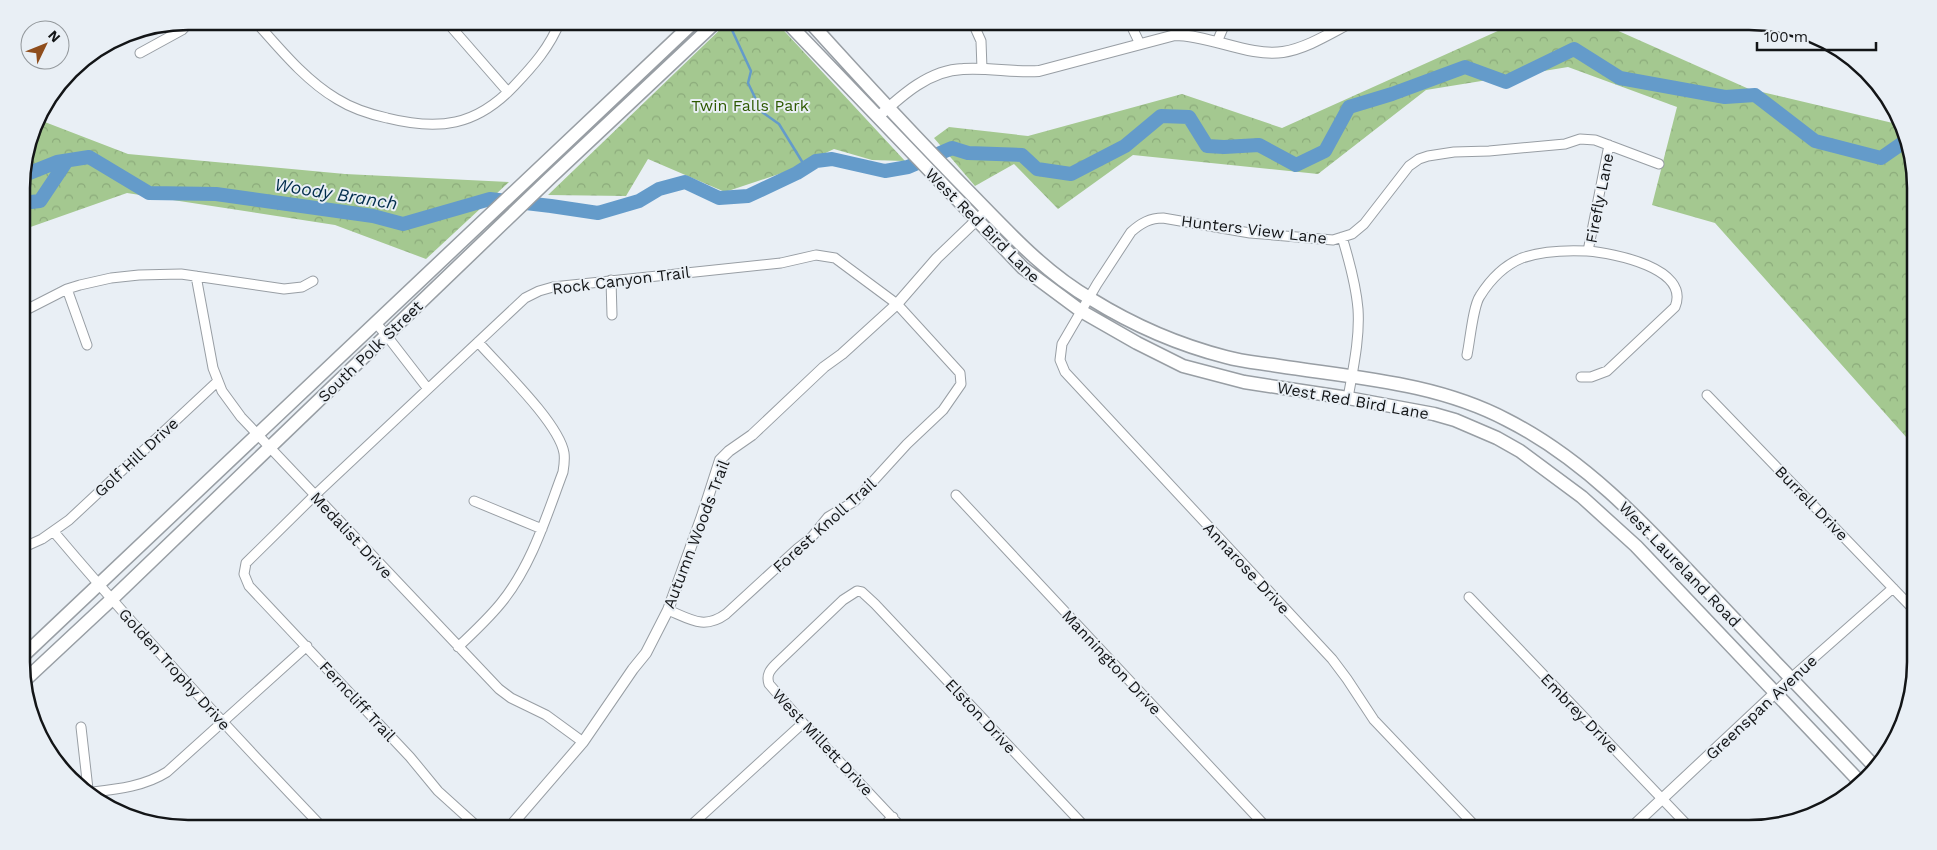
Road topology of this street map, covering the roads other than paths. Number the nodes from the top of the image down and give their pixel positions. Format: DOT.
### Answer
graph roads {
  1 [pos="182,30"];
  2 [pos="263,30"];
  3 [pos="454,30"];
  4 [pos="556,30"];
  5 [pos="685,30"];
  6 [pos="707,30"];
  7 [pos="795,30"];
  8 [pos="817,30"];
  9 [pos="976,30"];
  10 [pos="1133,30"];
  11 [pos="1222,30"];
  12 [pos="1336,30"];
  13 [pos="1217,42"];
  14 [pos="1140,44"];
  15 [pos="140,53"];
  16 [pos="982,69"];
  17 [pos="508,92"];
  18 [pos="888,108"];
  19 [pos="878,117"];
  20 [pos="1609,145"];
  21 [pos="1659,164"];
  22 [pos="987,210"];
  23 [pos="976,220"];
  24 [pos="1342,236"];
  25 [pos="1588,251"];
  26 [pos="196,276"];
  27 [pos="611,280"];
  28 [pos="314,281"];
  29 [pos="68,289"];
  30 [pos="1089,298"];
  31 [pos="898,304"];
  32 [pos="30,308"];
  33 [pos="1081,311"];
  34 [pos="612,315"];
  35 [pos="375,322"];
  36 [pos="387,336"];
  37 [pos="478,342"];
  38 [pos="87,345"];
  39 [pos="1467,356"];
  40 [pos="949,360"];
  41 [pos="1351,377"];
  42 [pos="1581,377"];
  43 [pos="218,381"];
  44 [pos="428,389"];
  45 [pos="1708,394"];
  46 [pos="1348,398"];
  47 [pos="1460,399"];
  48 [pos="1455,420"];
  49 [pos="257,433"];
  50 [pos="270,446"];
  51 [pos="315,495"];
  52 [pos="956,495"];
  53 [pos="474,501"];
  54 [pos="542,529"];
  55 [pos="1651,531"];
  56 [pos="54,532"];
  57 [pos="30,544"];
  58 [pos="1636,546"];
  59 [pos="244,568"];
  60 [pos="99,585"];
  61 [pos="1892,588"];
  62 [pos="1469,597"];
  63 [pos="112,600"];
  64 [pos="1907,603"];
  65 [pos="668,610"];
  66 [pos="307,646"];
  67 [pos="458,647"];
  68 [pos="30,649"];
  69 [pos="31,675"];
  70 [pos="768,675"];
  71 [pos="1790,678"];
  72 [pos="1775,693"];
  73 [pos="221,721"];
  74 [pos="802,723"];
  75 [pos="81,727"];
  76 [pos="583,742"];
  77 [pos="1870,762"];
  78 [pos="1856,778"];
  79 [pos="87,783"];
  80 [pos="98,791"];
  81 [pos="1662,799"];
  82 [pos="893,817"];
  83 [pos="315,820"];
  84 [pos="470,820"];
  85 [pos="516,820"];
  86 [pos="697,820"];
  87 [pos="890,820"];
  88 [pos="896,820"];
  89 [pos="1079,820"];
  90 [pos="1261,820"];
  91 [pos="1469,820"];
  92 [pos="1640,820"];
  93 [pos="1682,820"];
  1 -- 15 [label="street"];
  2 -- 17 [label="street"];
  3 -- 17 [label="street"];
  4 -- 17 [label="street"];
  5 -- 35 [label="main road, South Polk Street"];
  6 -- 36 [label="main road, South Polk Street"];
  7 -- 19 [label="main road, West Red Bird Lane"];
  8 -- 18 [label="main road, West Red Bird Lane"];
  9 -- 16 [label="street"];
  10 -- 14 [label="street"];
  11 -- 13 [label="street"];
  12 -- 13 [label="street"];
  13 -- 14 [label="street"];
  14 -- 16 [label="street"];
  16 -- 18 [label="street"];
  18 -- 19 [label="street"];
  18 -- 22 [label="main road, West Red Bird Lane"];
  19 -- 23 [label="main road, West Red Bird Lane"];
  20 -- 21 [label="street, Hunters View Lane"];
  20 -- 24 [label="street, Hunters View Lane"];
  20 -- 25 [label="street, Firefly Lane"];
  22 -- 23 [label="street, Autumn Woods Trail"];
  22 -- 30 [label="main road, West Red Bird Lane"];
  23 -- 31 [label="street, Autumn Woods Trail"];
  23 -- 33 [label="main road, West Red Bird Lane"];
  24 -- 30 [label="street, Hunters View Lane"];
  24 -- 41 [label="street"];
  25 -- 39 [label="street"];
  25 -- 42 [label="street"];
  26 -- 28 [label="street"];
  26 -- 29 [label="street"];
  26 -- 43 [label="street, Medalist Drive"];
  27 -- 31 [label="street, Rock Canyon Trail"];
  27 -- 34 [label="street"];
  27 -- 37 [label="street, Rock Canyon Trail"];
  29 -- 32 [label="street"];
  29 -- 38 [label="street"];
  30 -- 33 [label="street, Annarose Drive"];
  30 -- 41 [label="main road, West Red Bird Lane"];
  31 -- 40 [label="street, Rock Canyon Trail"];
  31 -- 65 [label="street, Autumn Woods Trail"];
  33 -- 46 [label="main road, West Red Bird Lane"];
  33 -- 91 [label="street, Annarose Drive"];
  35 -- 36 [label="street"];
  35 -- 49 [label="main road, South Polk Street"];
  36 -- 44 [label="street"];
  36 -- 50 [label="main road, South Polk Street"];
  37 -- 44 [label="street, Rock Canyon Trail"];
  37 -- 54 [label="street"];
  40 -- 65 [label="street, Forest Knoll Trail"];
  41 -- 46 [label="street"];
  41 -- 47 [label="main road, West Red Bird Lane"];
  43 -- 49 [label="street, Medalist Drive"];
  43 -- 56 [label="street, Golf Hill Drive"];
  44 -- 51 [label="street, Rock Canyon Trail"];
  45 -- 61 [label="street, Burrell Drive"];
  46 -- 48 [label="main road, West Red Bird Lane"];
  47 -- 48 [label="main road"];
  47 -- 55 [label="main road, West Laureland Road"];
  48 -- 58 [label="main road, West Laureland Road"];
  49 -- 50 [label="street, Medalist Drive"];
  49 -- 60 [label="main road, South Polk Street"];
  50 -- 51 [label="street, Medalist Drive"];
  50 -- 63 [label="main road, South Polk Street"];
  51 -- 59 [label="street, Rock Canyon Trail"];
  51 -- 67 [label="street, Medalist Drive"];
  52 -- 90 [label="street, Mannington Drive"];
  53 -- 54 [label="street"];
  54 -- 67 [label="street"];
  55 -- 58 [label="main road"];
  55 -- 71 [label="main road, West Laureland Road"];
  56 -- 57 [label="street"];
  56 -- 60 [label="street, Golden Trophy Drive"];
  58 -- 72 [label="main road, West Laureland Road"];
  59 -- 66 [label="street, Ferncliff Trail"];
  60 -- 63 [label="street, Golden Trophy Drive"];
  60 -- 68 [label="main road, South Polk Street"];
  61 -- 64 [label="street, Burrell Drive"];
  61 -- 71 [label="street, Greenspan Avenue"];
  62 -- 81 [label="street, Embrey Drive"];
  63 -- 69 [label="main road, South Polk Street"];
  63 -- 73 [label="street, Golden Trophy Drive"];
  65 -- 76 [label="street, Autumn Woods Trail"];
  66 -- 73 [label="street"];
  66 -- 84 [label="street, Ferncliff Trail"];
  67 -- 76 [label="street, Medalist Drive"];
  70 -- 74 [label="street, West Millett Drive"];
  70 -- 89 [label="street, Elston Drive"];
  71 -- 72 [label="street, Greenspan Avenue"];
  71 -- 77 [label="main road, West Laureland Road"];
  72 -- 78 [label="main road, West Laureland Road"];
  72 -- 81 [label="street, Greenspan Avenue"];
  73 -- 80 [label="street"];
  73 -- 83 [label="street, Golden Trophy Drive"];
  74 -- 82 [label="street, West Millett Drive"];
  74 -- 86 [label="street"];
  75 -- 79 [label="street"];
  76 -- 85 [label="street, Autumn Woods Trail"];
  81 -- 92 [label="street, Greenspan Avenue"];
  81 -- 93 [label="street, Embrey Drive"];
  82 -- 87 [label="street"];
  82 -- 88 [label="street, West Millett Drive"];
}
